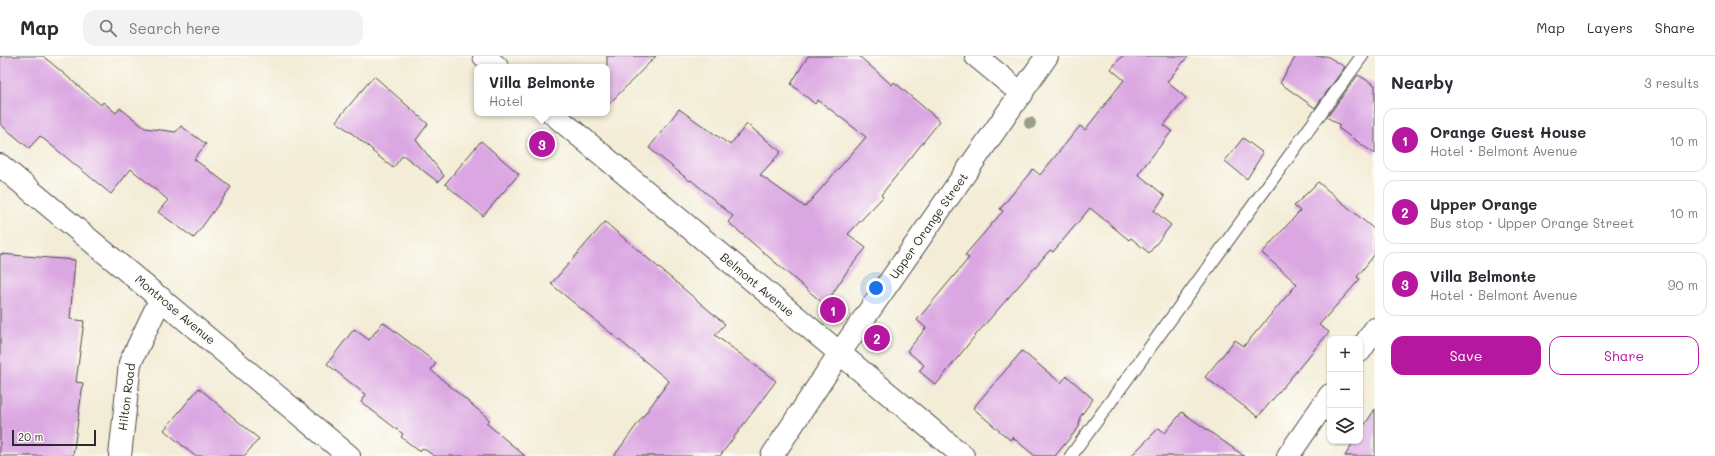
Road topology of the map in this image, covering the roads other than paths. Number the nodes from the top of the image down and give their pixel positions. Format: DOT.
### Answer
graph roads {
  1 [pos="484,56"];
  2 [pos="976,56"];
  3 [pos="1047,56"];
  4 [pos="1362,56"];
  5 [pos="493,64"];
  6 [pos="1022,94"];
  7 [pos="556,116"];
  8 [pos="0,165"];
  9 [pos="161,298"];
  10 [pos="1375,329"];
  11 [pos="1363,347"];
  12 [pos="839,354"];
  13 [pos="1327,399"];
  14 [pos="120,456"];
  15 [pos="349,456"];
  16 [pos="772,456"];
  17 [pos="963,456"];
  18 [pos="1071,456"];
  19 [pos="1288,456"];
  1 -- 5 [label="street"];
  2 -- 6 [label="street"];
  3 -- 6 [label="street, Upper Orange Street"];
  4 -- 18 [label="lane"];
  6 -- 12 [label="street, Upper Orange Street"];
  7 -- 12 [label="street, Belmont Avenue"];
  8 -- 9 [label="street, Montrose Avenue"];
  9 -- 14 [label="street, Hilton Road"];
  9 -- 15 [label="street, Montrose Avenue"];
  10 -- 11 [label="street"];
  12 -- 16 [label="street, Upper Orange Street"];
  12 -- 17 [label="street, Belmont Avenue"];
  13 -- 19 [label="street"];
}
